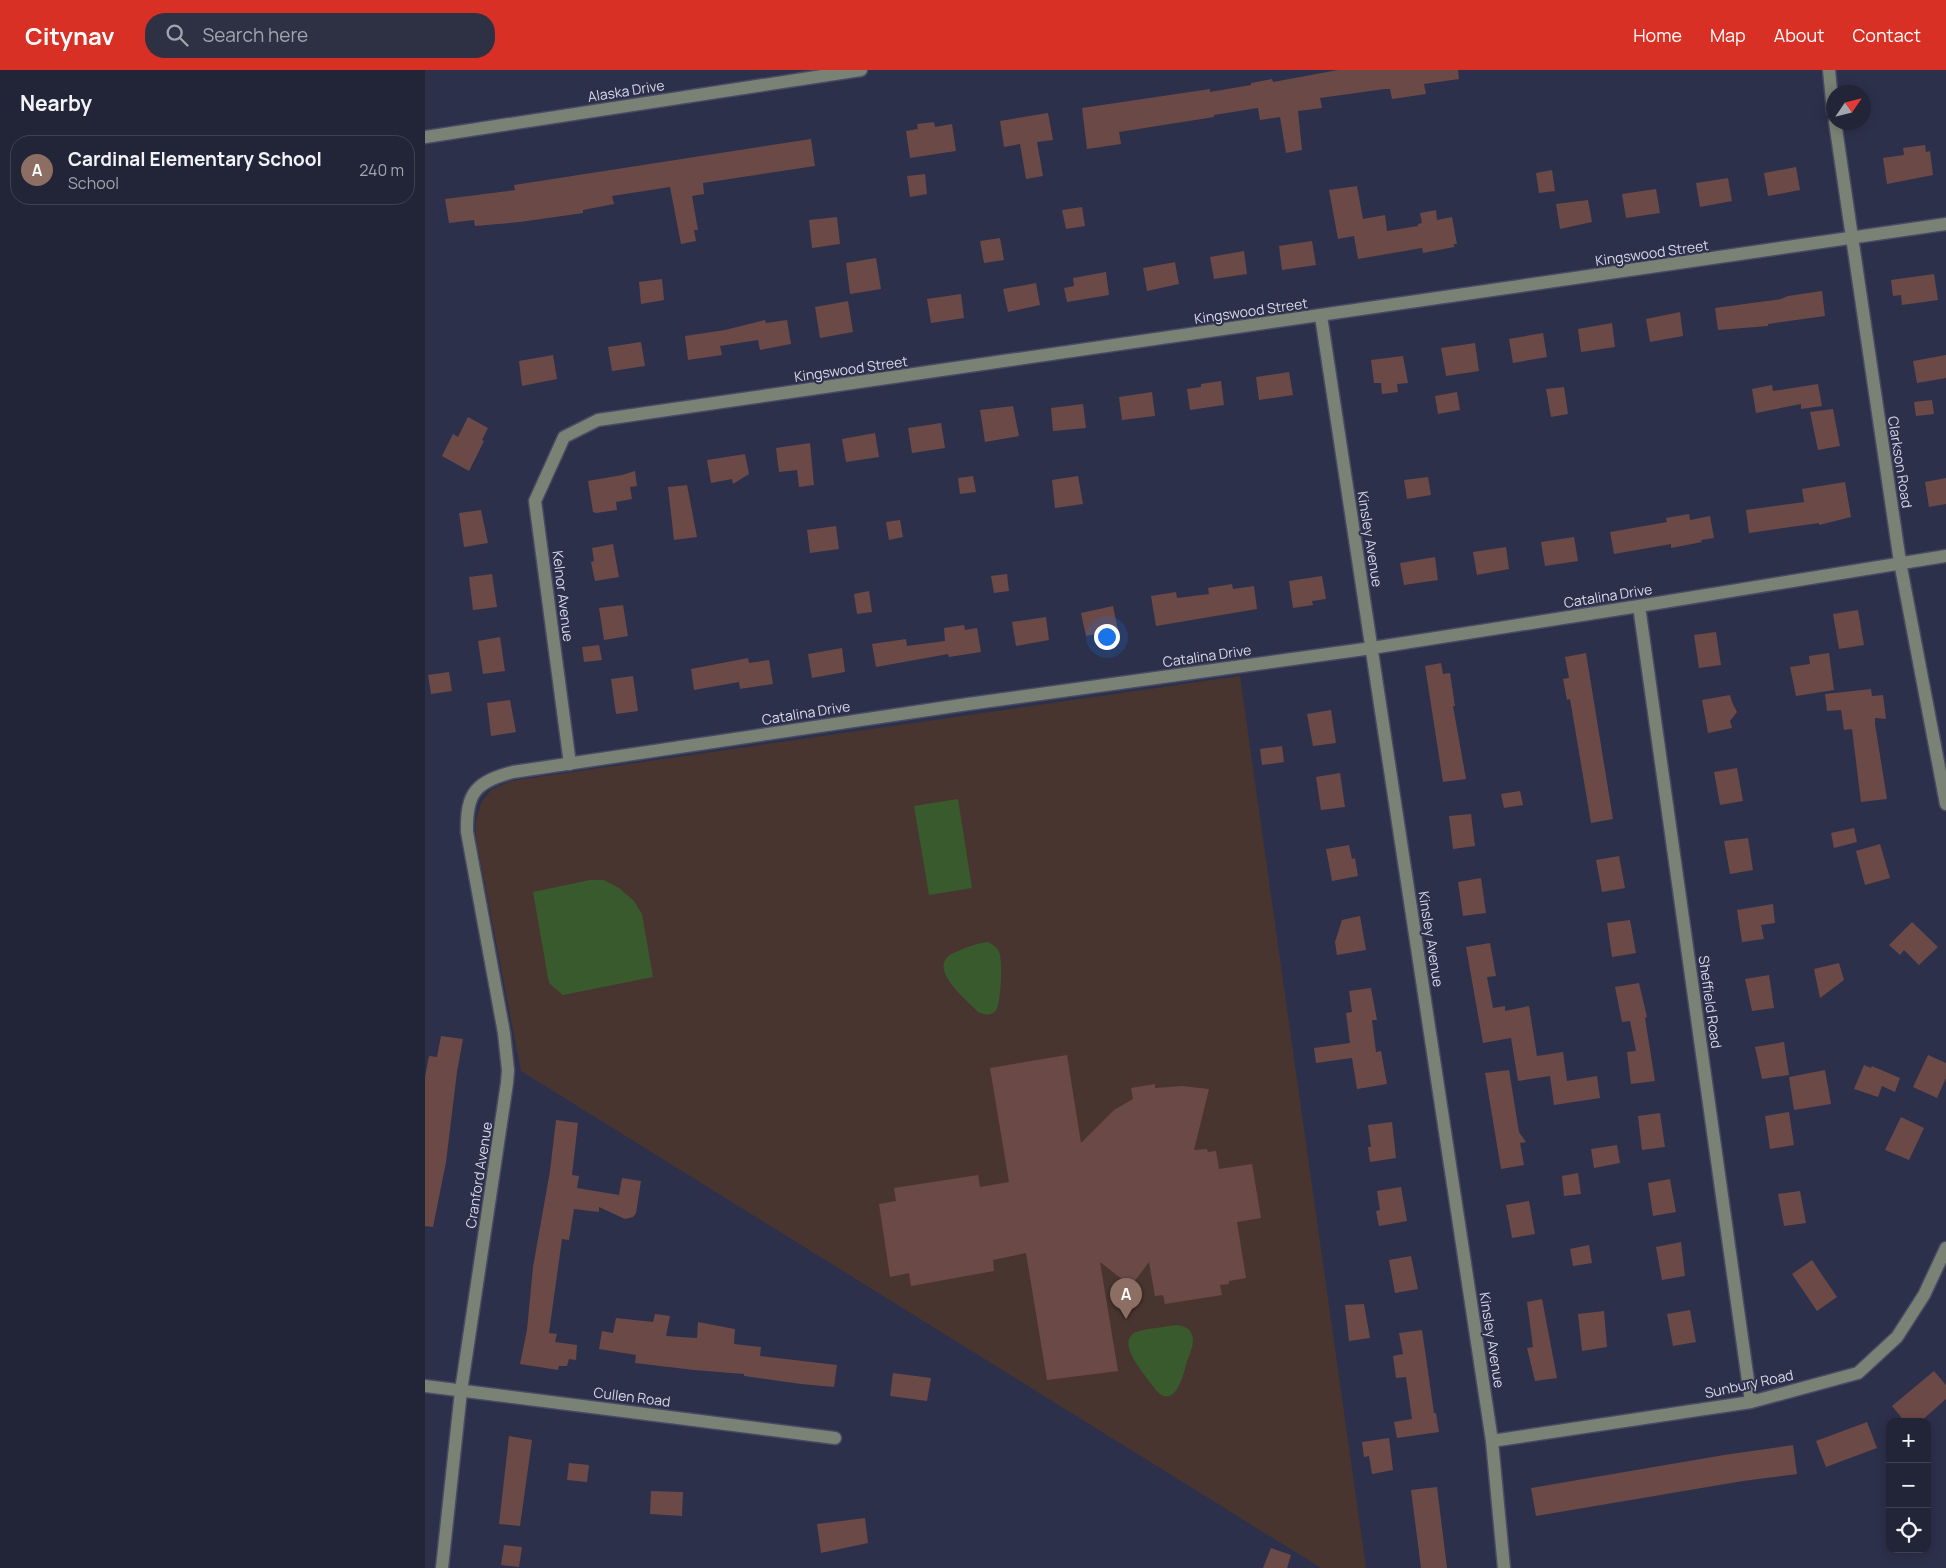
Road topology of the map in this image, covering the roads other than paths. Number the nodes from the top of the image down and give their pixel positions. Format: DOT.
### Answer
graph roads {
  1 [pos="861,70"];
  2 [pos="1829,70"];
  3 [pos="847,71"];
  4 [pos="1830,85"];
  5 [pos="1836,130"];
  6 [pos="425,137"];
  7 [pos="1946,224"];
  8 [pos="1851,239"];
  9 [pos="1321,316"];
  10 [pos="565,437"];
  11 [pos="1946,556"];
  12 [pos="1900,562"];
  13 [pos="1639,606"];
  14 [pos="1372,648"];
  15 [pos="570,764"];
  16 [pos="475,789"];
  17 [pos="1946,804"];
  18 [pos="1946,1248"];
  19 [pos="425,1386"];
  20 [pos="461,1391"];
  21 [pos="1751,1402"];
  22 [pos="835,1438"];
  23 [pos="1492,1441"];
  24 [pos="442,1568"];
  25 [pos="1504,1568"];
  1 -- 3 [label="street, Alaska Drive"];
  2 -- 4 [label="street"];
  3 -- 6 [label="street, Alaska Drive"];
  5 -- 8 [label="street, Clarkson Road"];
  7 -- 8 [label="street, Kingswood Street"];
  8 -- 9 [label="street, Kingswood Street"];
  8 -- 12 [label="street, Clarkson Road"];
  9 -- 10 [label="street, Kingswood Street"];
  9 -- 14 [label="street, Kinsley Avenue"];
  10 -- 15 [label="street, Kelnor Avenue"];
  11 -- 12 [label="street, Catalina Drive"];
  12 -- 13 [label="street, Catalina Drive"];
  12 -- 17 [label="street, Clarkson Road"];
  13 -- 14 [label="street, Catalina Drive"];
  13 -- 21 [label="street, Sheffield Road"];
  14 -- 15 [label="street, Catalina Drive"];
  14 -- 23 [label="street, Kinsley Avenue"];
  15 -- 16 [label="street, Catalina Drive"];
  16 -- 20 [label="street, Cranford Avenue"];
  18 -- 21 [label="street, Sunbury Road"];
  19 -- 20 [label="street, Cullen Road"];
  20 -- 22 [label="street, Cullen Road"];
  20 -- 24 [label="street, Cranford Avenue"];
  21 -- 23 [label="street, Sunbury Road"];
  23 -- 25 [label="street, Kinsley Avenue"];
}
